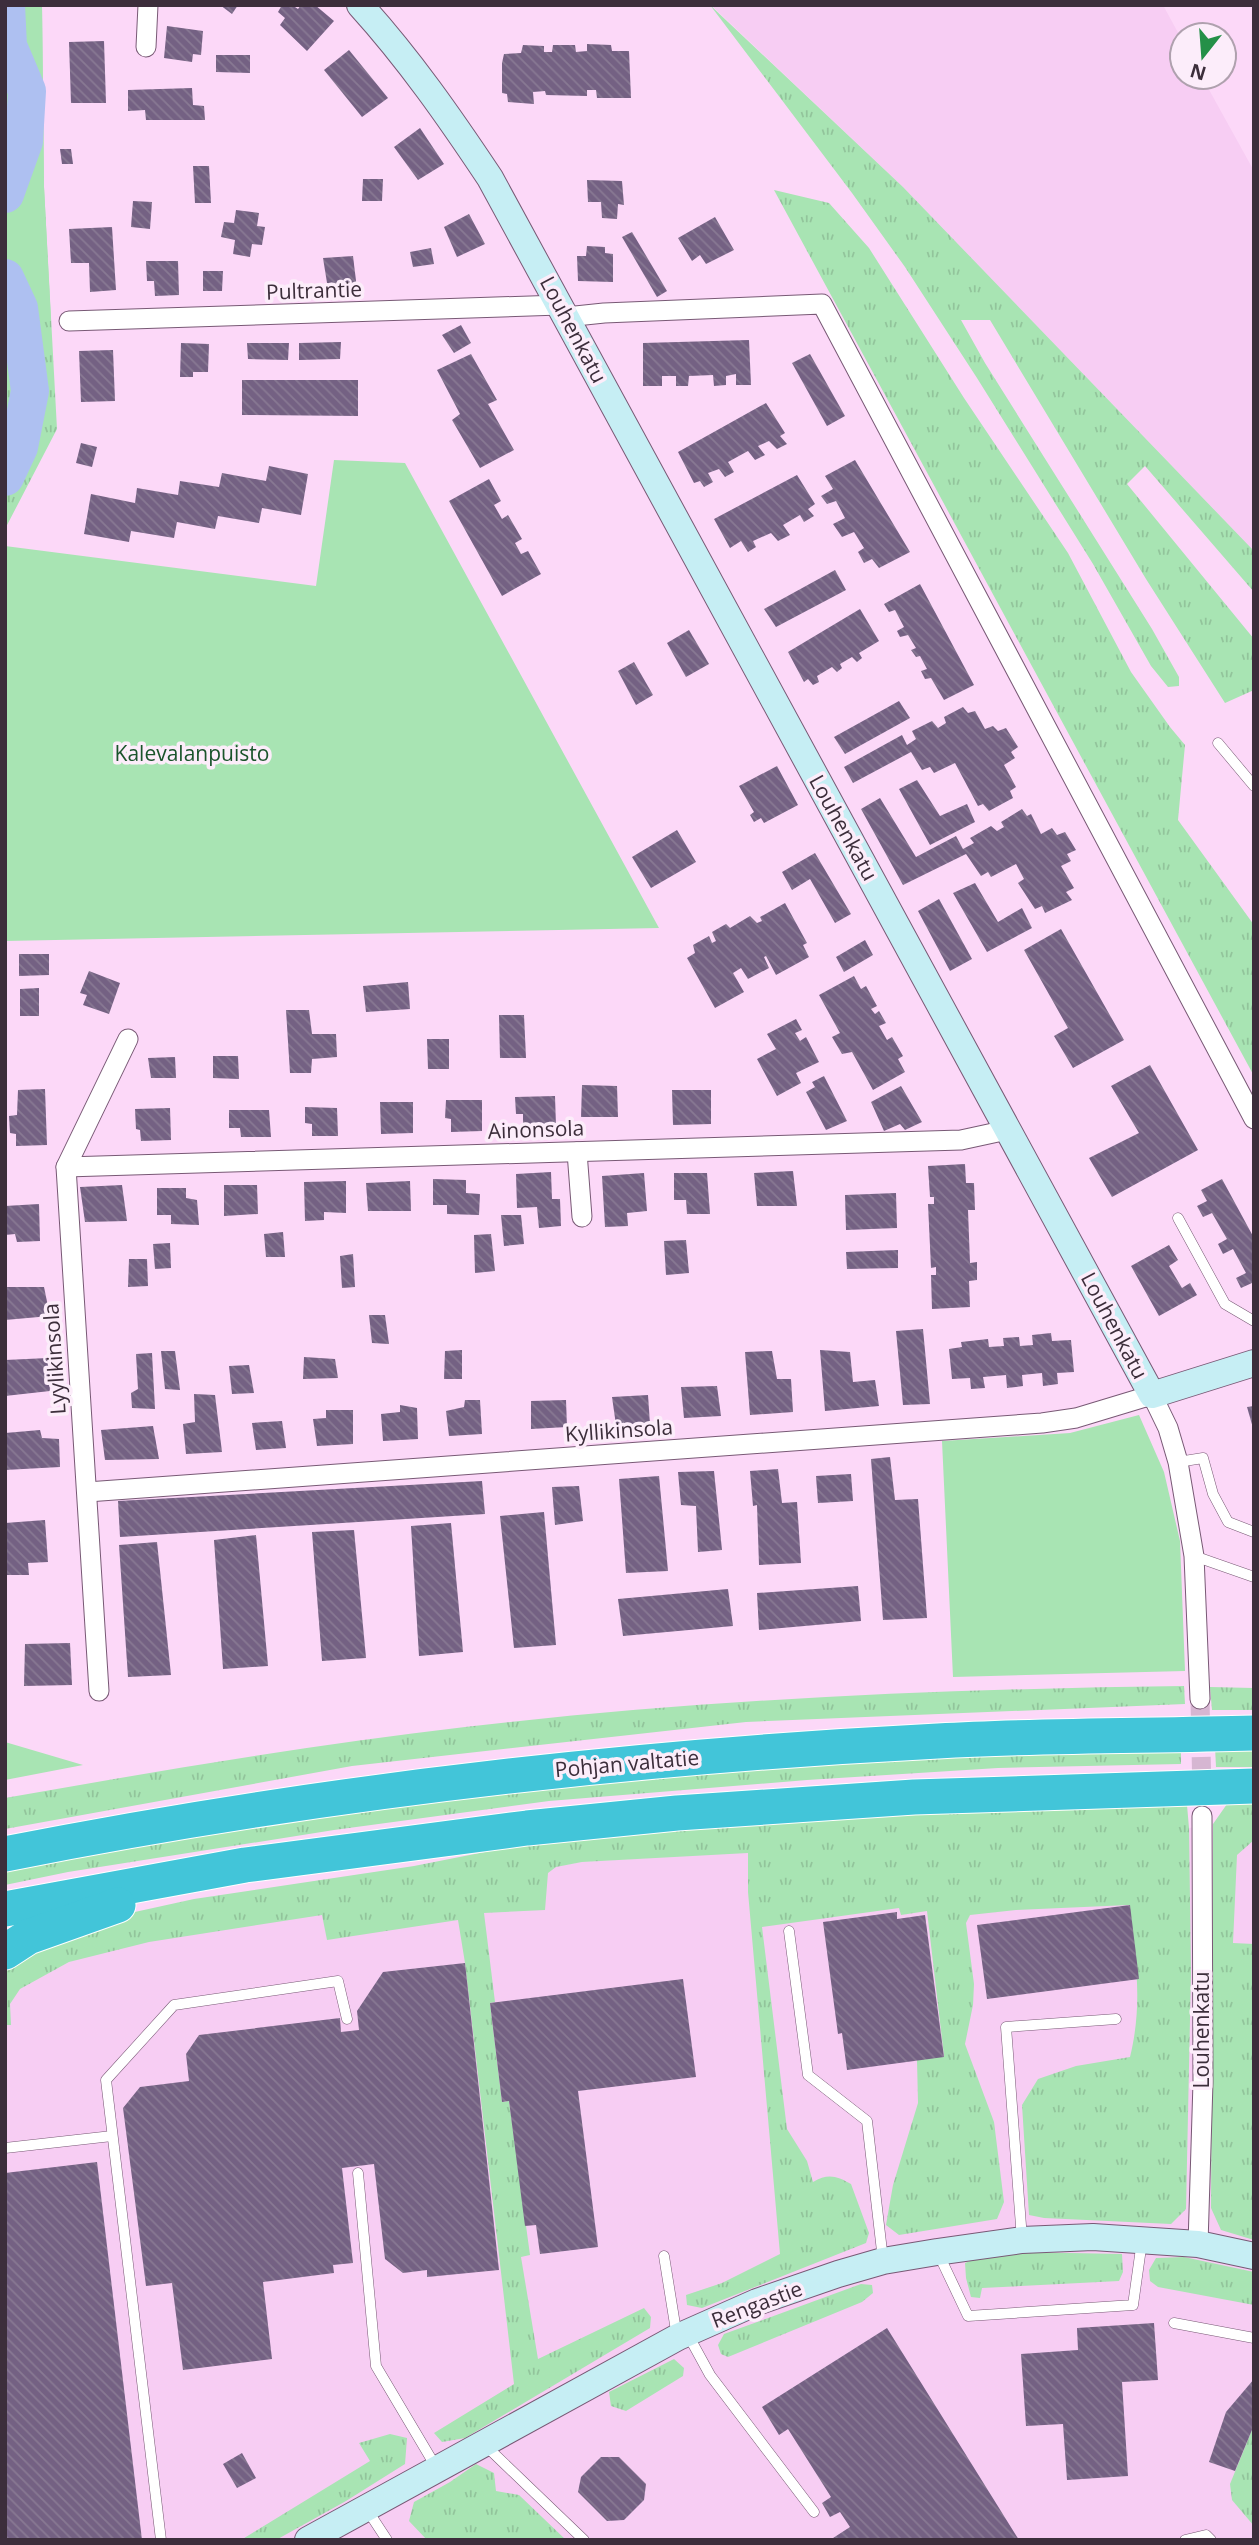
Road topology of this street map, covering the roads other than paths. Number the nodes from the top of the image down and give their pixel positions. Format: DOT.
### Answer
graph roads {
  1 [pos="148,5"];
  2 [pos="360,5"];
  3 [pos="146,47"];
  4 [pos="563,311"];
  5 [pos="69,321"];
  6 [pos="1217,743"];
  7 [pos="1254,786"];
  8 [pos="128,1039"];
  9 [pos="1254,1119"];
  10 [pos="1007,1129"];
  11 [pos="577,1152"];
  12 [pos="66,1167"];
  13 [pos="582,1217"];
  14 [pos="1178,1218"];
  15 [pos="1254,1321"];
  16 [pos="1254,1363"];
  17 [pos="1152,1395"];
  18 [pos="1178,1462"];
  19 [pos="86,1492"];
  20 [pos="1254,1532"];
  21 [pos="1194,1556"];
  22 [pos="1254,1577"];
  23 [pos="99,1690"];
  24 [pos="1200,1699"];
  25 [pos="1254,1733"];
  26 [pos="1254,1786"];
  27 [pos="1202,1816"];
  28 [pos="5,1854"];
  29 [pos="245,1865"];
  30 [pos="5,1909"];
  31 [pos="789,1931"];
  32 [pos="5,1952"];
  33 [pos="347,2019"];
  34 [pos="1116,2019"];
  35 [pos="112,2136"];
  36 [pos="5,2148"];
  37 [pos="358,2173"];
  38 [pos="1143,2239"];
  39 [pos="1022,2240"];
  40 [pos="1198,2244"];
  41 [pos="937,2252"];
  42 [pos="664,2256"];
  43 [pos="1254,2256"];
  44 [pos="883,2261"];
  45 [pos="1174,2323"];
  46 [pos="682,2335"];
  47 [pos="1254,2338"];
  48 [pos="483,2443"];
  49 [pos="437,2468"];
  50 [pos="366,2508"];
  51 [pos="814,2512"];
  52 [pos="161,2540"];
  53 [pos="308,2540"];
  54 [pos="387,2540"];
  55 [pos="584,2540"];
  56 [pos="1185,2540"];
  57 [pos="1211,2540"];
  1 -- 3 [label="street"];
  2 -- 4 [label="street, Louhenkatu"];
  4 -- 5 [label="street, Pultrantie"];
  4 -- 9 [label="street, Pultrantie"];
  4 -- 10 [label="street, Louhenkatu"];
  6 -- 7 [label="lane"];
  8 -- 12 [label="street, Lyylikinsola"];
  10 -- 11 [label="street, Ainonsola"];
  10 -- 17 [label="street, Louhenkatu"];
  11 -- 12 [label="street, Ainonsola"];
  11 -- 13 [label="street"];
  12 -- 19 [label="street, Lyylikinsola"];
  14 -- 15 [label="lane"];
  16 -- 17 [label="street"];
  17 -- 18 [label="street, Louhenkatu"];
  17 -- 19 [label="street, Kyllikinsola"];
  18 -- 20 [label="lane"];
  18 -- 21 [label="street, Louhenkatu"];
  19 -- 23 [label="street, Lyylikinsola"];
  21 -- 22 [label="lane"];
  21 -- 24 [label="street, Louhenkatu"];
  25 -- 28 [label="highway, Pohjan valtatie"];
  26 -- 29 [label="highway"];
  27 -- 40 [label="street, Louhenkatu"];
  29 -- 30 [label="highway"];
  29 -- 32 [label="highway"];
  31 -- 44 [label="lane"];
  33 -- 35 [label="lane"];
  34 -- 39 [label="lane"];
  35 -- 36 [label="lane"];
  35 -- 52 [label="lane"];
  37 -- 49 [label="lane"];
  38 -- 39 [label="street, Rengastie"];
  38 -- 40 [label="street, Rengastie"];
  38 -- 41 [label="lane"];
  39 -- 41 [label="street, Rengastie"];
  40 -- 43 [label="street, Rengastie"];
  41 -- 44 [label="street, Rengastie"];
  42 -- 46 [label="lane"];
  44 -- 46 [label="street, Rengastie"];
  45 -- 47 [label="lane"];
  46 -- 48 [label="street, Rengastie"];
  46 -- 51 [label="lane"];
  48 -- 49 [label="street, Rengastie"];
  48 -- 55 [label="lane"];
  49 -- 50 [label="street, Rengastie"];
  50 -- 53 [label="street, Rengastie"];
  50 -- 54 [label="lane"];
  56 -- 57 [label="lane"];
}
